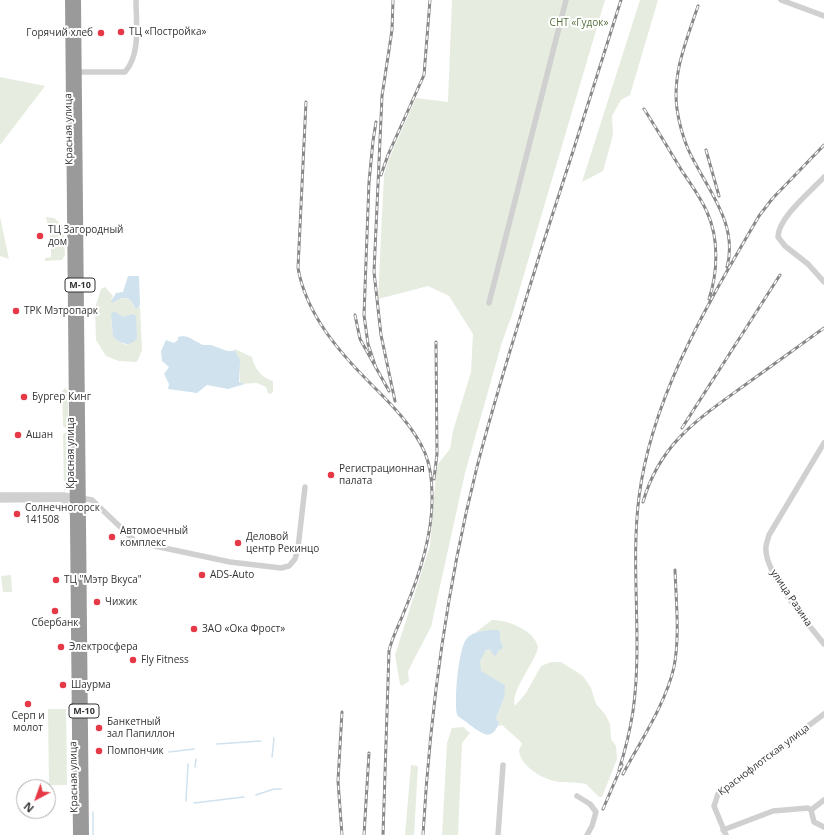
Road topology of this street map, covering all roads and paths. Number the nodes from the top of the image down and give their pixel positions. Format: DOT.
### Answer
graph roads {
  1 [pos="69,0"];
  2 [pos="77,0"];
  3 [pos="136,0"];
  4 [pos="566,0"];
  5 [pos="781,0"];
  6 [pos="824,16"];
  7 [pos="78,72"];
  8 [pos="824,177"];
  9 [pos="824,282"];
  10 [pos="489,303"];
  11 [pos="824,443"];
  12 [pos="74,483"];
  13 [pos="305,487"];
  14 [pos="0,495"];
  15 [pos="63,498"];
  16 [pos="76,498"];
  17 [pos="0,500"];
  18 [pos="74,520"];
  19 [pos="824,644"];
  20 [pos="824,714"];
  21 [pos="503,765"];
  22 [pos="578,796"];
  23 [pos="824,800"];
  24 [pos="811,810"];
  25 [pos="824,827"];
  26 [pos="725,832"];
  27 [pos="77,835"];
  28 [pos="85,835"];
  29 [pos="498,835"];
  30 [pos="587,835"];
  1 -- 12 [label="highway, Красная улица / М-10"];
  2 -- 7 [label="highway, М-10"];
  3 -- 7 [label="street"];
  4 -- 10 [label="street"];
  5 -- 6 [label="street"];
  7 -- 16 [label="highway, Красная улица / М-10"];
  8 -- 9 [label="street"];
  11 -- 19 [label="street, улица Разина"];
  12 -- 15 [label="street"];
  12 -- 16 [label="highway, Красная улица / М-10"];
  13 -- 16 [label="street"];
  14 -- 15 [label="street"];
  15 -- 16 [label="street"];
  15 -- 17 [label="street"];
  15 -- 18 [label="street"];
  16 -- 18 [label="highway, Красная улица / М-10"];
  16 -- 28 [label="highway, Красная улица / М-10"];
  18 -- 27 [label="highway, Красная улица / М-10"];
  20 -- 26 [label="street, Краснофлотская улица"];
  21 -- 29 [label="street"];
  22 -- 30 [label="street"];
  23 -- 24 [label="street"];
  24 -- 25 [label="street"];
  24 -- 26 [label="street"];
}
